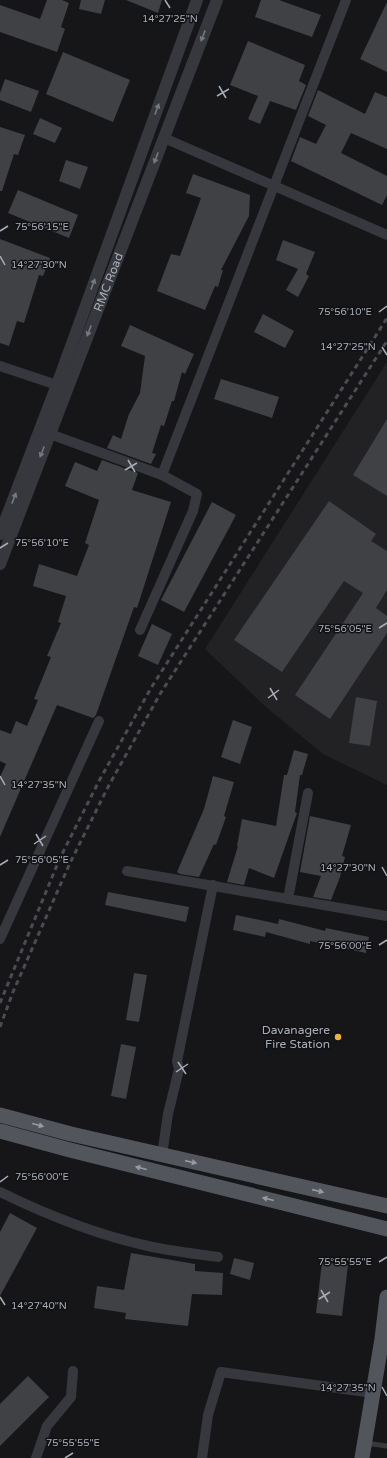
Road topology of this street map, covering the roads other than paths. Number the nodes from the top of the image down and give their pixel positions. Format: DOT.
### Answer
graph roads {
  1 [pos="197,0"];
  2 [pos="217,0"];
  3 [pos="346,0"];
  4 [pos="164,138"];
  5 [pos="273,186"];
  6 [pos="387,235"];
  7 [pos="0,366"];
  8 [pos="57,385"];
  9 [pos="50,434"];
  10 [pos="162,475"];
  11 [pos="0,534"];
  12 [pos="0,564"];
  13 [pos="140,630"];
  14 [pos="99,722"];
  15 [pos="308,793"];
  16 [pos="127,871"];
  17 [pos="213,885"];
  18 [pos="288,898"];
  19 [pos="387,916"];
  20 [pos="0,939"];
  21 [pos="0,1115"];
  22 [pos="0,1132"];
  23 [pos="162,1155"];
  24 [pos="0,1192"];
  25 [pos="387,1206"];
  26 [pos="387,1229"];
  27 [pos="218,1257"];
  28 [pos="387,1297"];
  29 [pos="384,1340"];
  30 [pos="73,1371"];
  31 [pos="373,1393"];
  32 [pos="364,1442"];
  33 [pos="387,1446"];
  34 [pos="36,1458"];
  35 [pos="202,1458"];
  36 [pos="362,1458"];
  8 -- 1 [label="street, RMC Road, one-way"];
  2 -- 4 [label="street, RMC Road, one-way"];
  3 -- 5 [label="street"];
  4 -- 5 [label="street"];
  4 -- 9 [label="street, RMC Road, one-way"];
  5 -- 6 [label="street"];
  5 -- 10 [label="street"];
  7 -- 8 [label="street"];
  11 -- 8 [label="street, RMC Road, one-way"];
  9 -- 10 [label="street"];
  9 -- 12 [label="street, RMC Road, one-way"];
  10 -- 13 [label="street"];
  14 -- 20 [label="street"];
  15 -- 18 [label="street"];
  16 -- 17 [label="street"];
  17 -- 18 [label="street"];
  17 -- 23 [label="street"];
  18 -- 19 [label="street"];
  21 -- 23 [label="main road, one-way"];
  26 -- 22 [label="main road, one-way"];
  23 -- 25 [label="main road, one-way"];
  24 -- 27 [label="street"];
  28 -- 29 [label="main road"];
  29 -- 31 [label="main road"];
  30 -- 34 [label="street"];
  31 -- 32 [label="main road"];
  31 -- 35 [label="street"];
  32 -- 33 [label="lane"];
  32 -- 36 [label="main road"];
}
